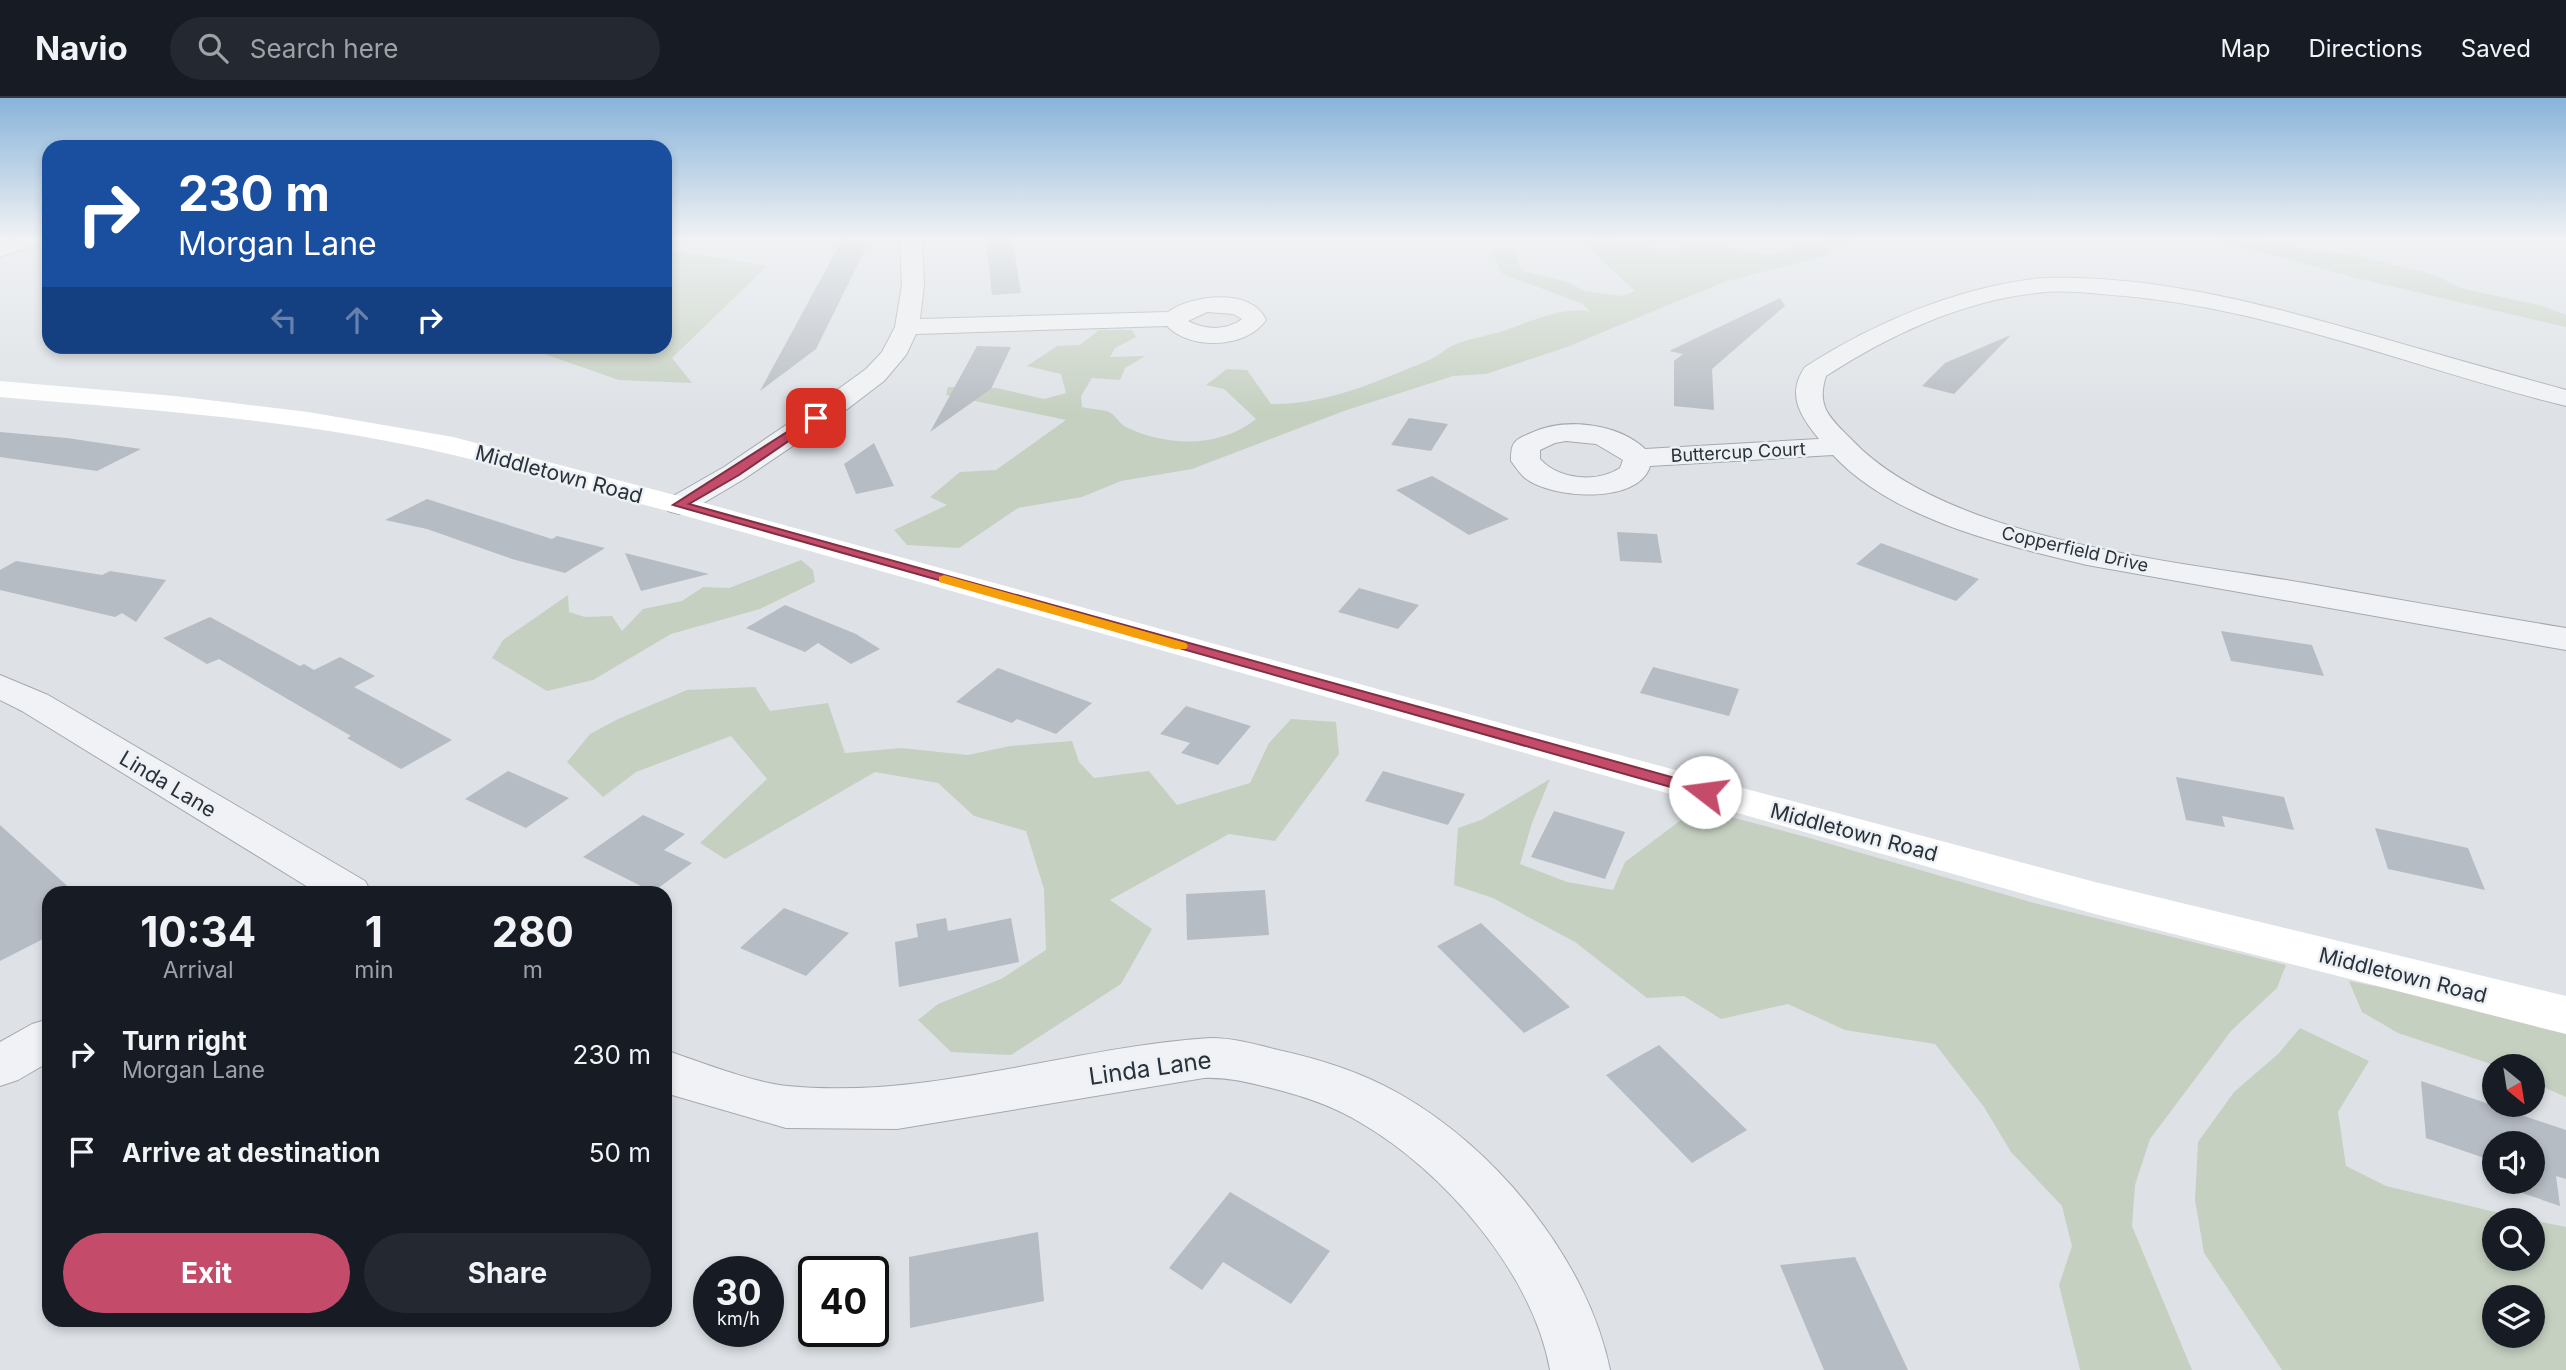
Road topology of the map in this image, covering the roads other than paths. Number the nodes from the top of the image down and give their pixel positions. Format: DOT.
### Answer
graph roads {
  1 [pos="911,297"];
  2 [pos="1975,297"];
  3 [pos="2185,297"];
  4 [pos="1176,320"];
  5 [pos="907,327"];
  6 [pos="0,389"];
  7 [pos="2566,398"];
  8 [pos="1838,446"];
  9 [pos="1638,457"];
  10 [pos="679,505"];
  11 [pos="2566,639"];
  12 [pos="0,686"];
  13 [pos="328,886"];
  14 [pos="2566,1015"];
  15 [pos="42,1042"];
  16 [pos="0,1066"];
  17 [pos="672,1074"];
  18 [pos="1580,1370"];
  1 -- 5 [label="street"];
  2 -- 8 [label="street, Copperfield Drive"];
  3 -- 7 [label="street, Copperfield Drive"];
  4 -- 5 [label="street"];
  5 -- 10 [label="street"];
  6 -- 10 [label="street, Middletown Road"];
  8 -- 9 [label="street, Buttercup Court"];
  8 -- 11 [label="street, Copperfield Drive"];
  10 -- 14 [label="street, Middletown Road"];
  12 -- 13 [label="street, Linda Lane"];
  15 -- 16 [label="street"];
  17 -- 18 [label="street, Linda Lane"];
}
